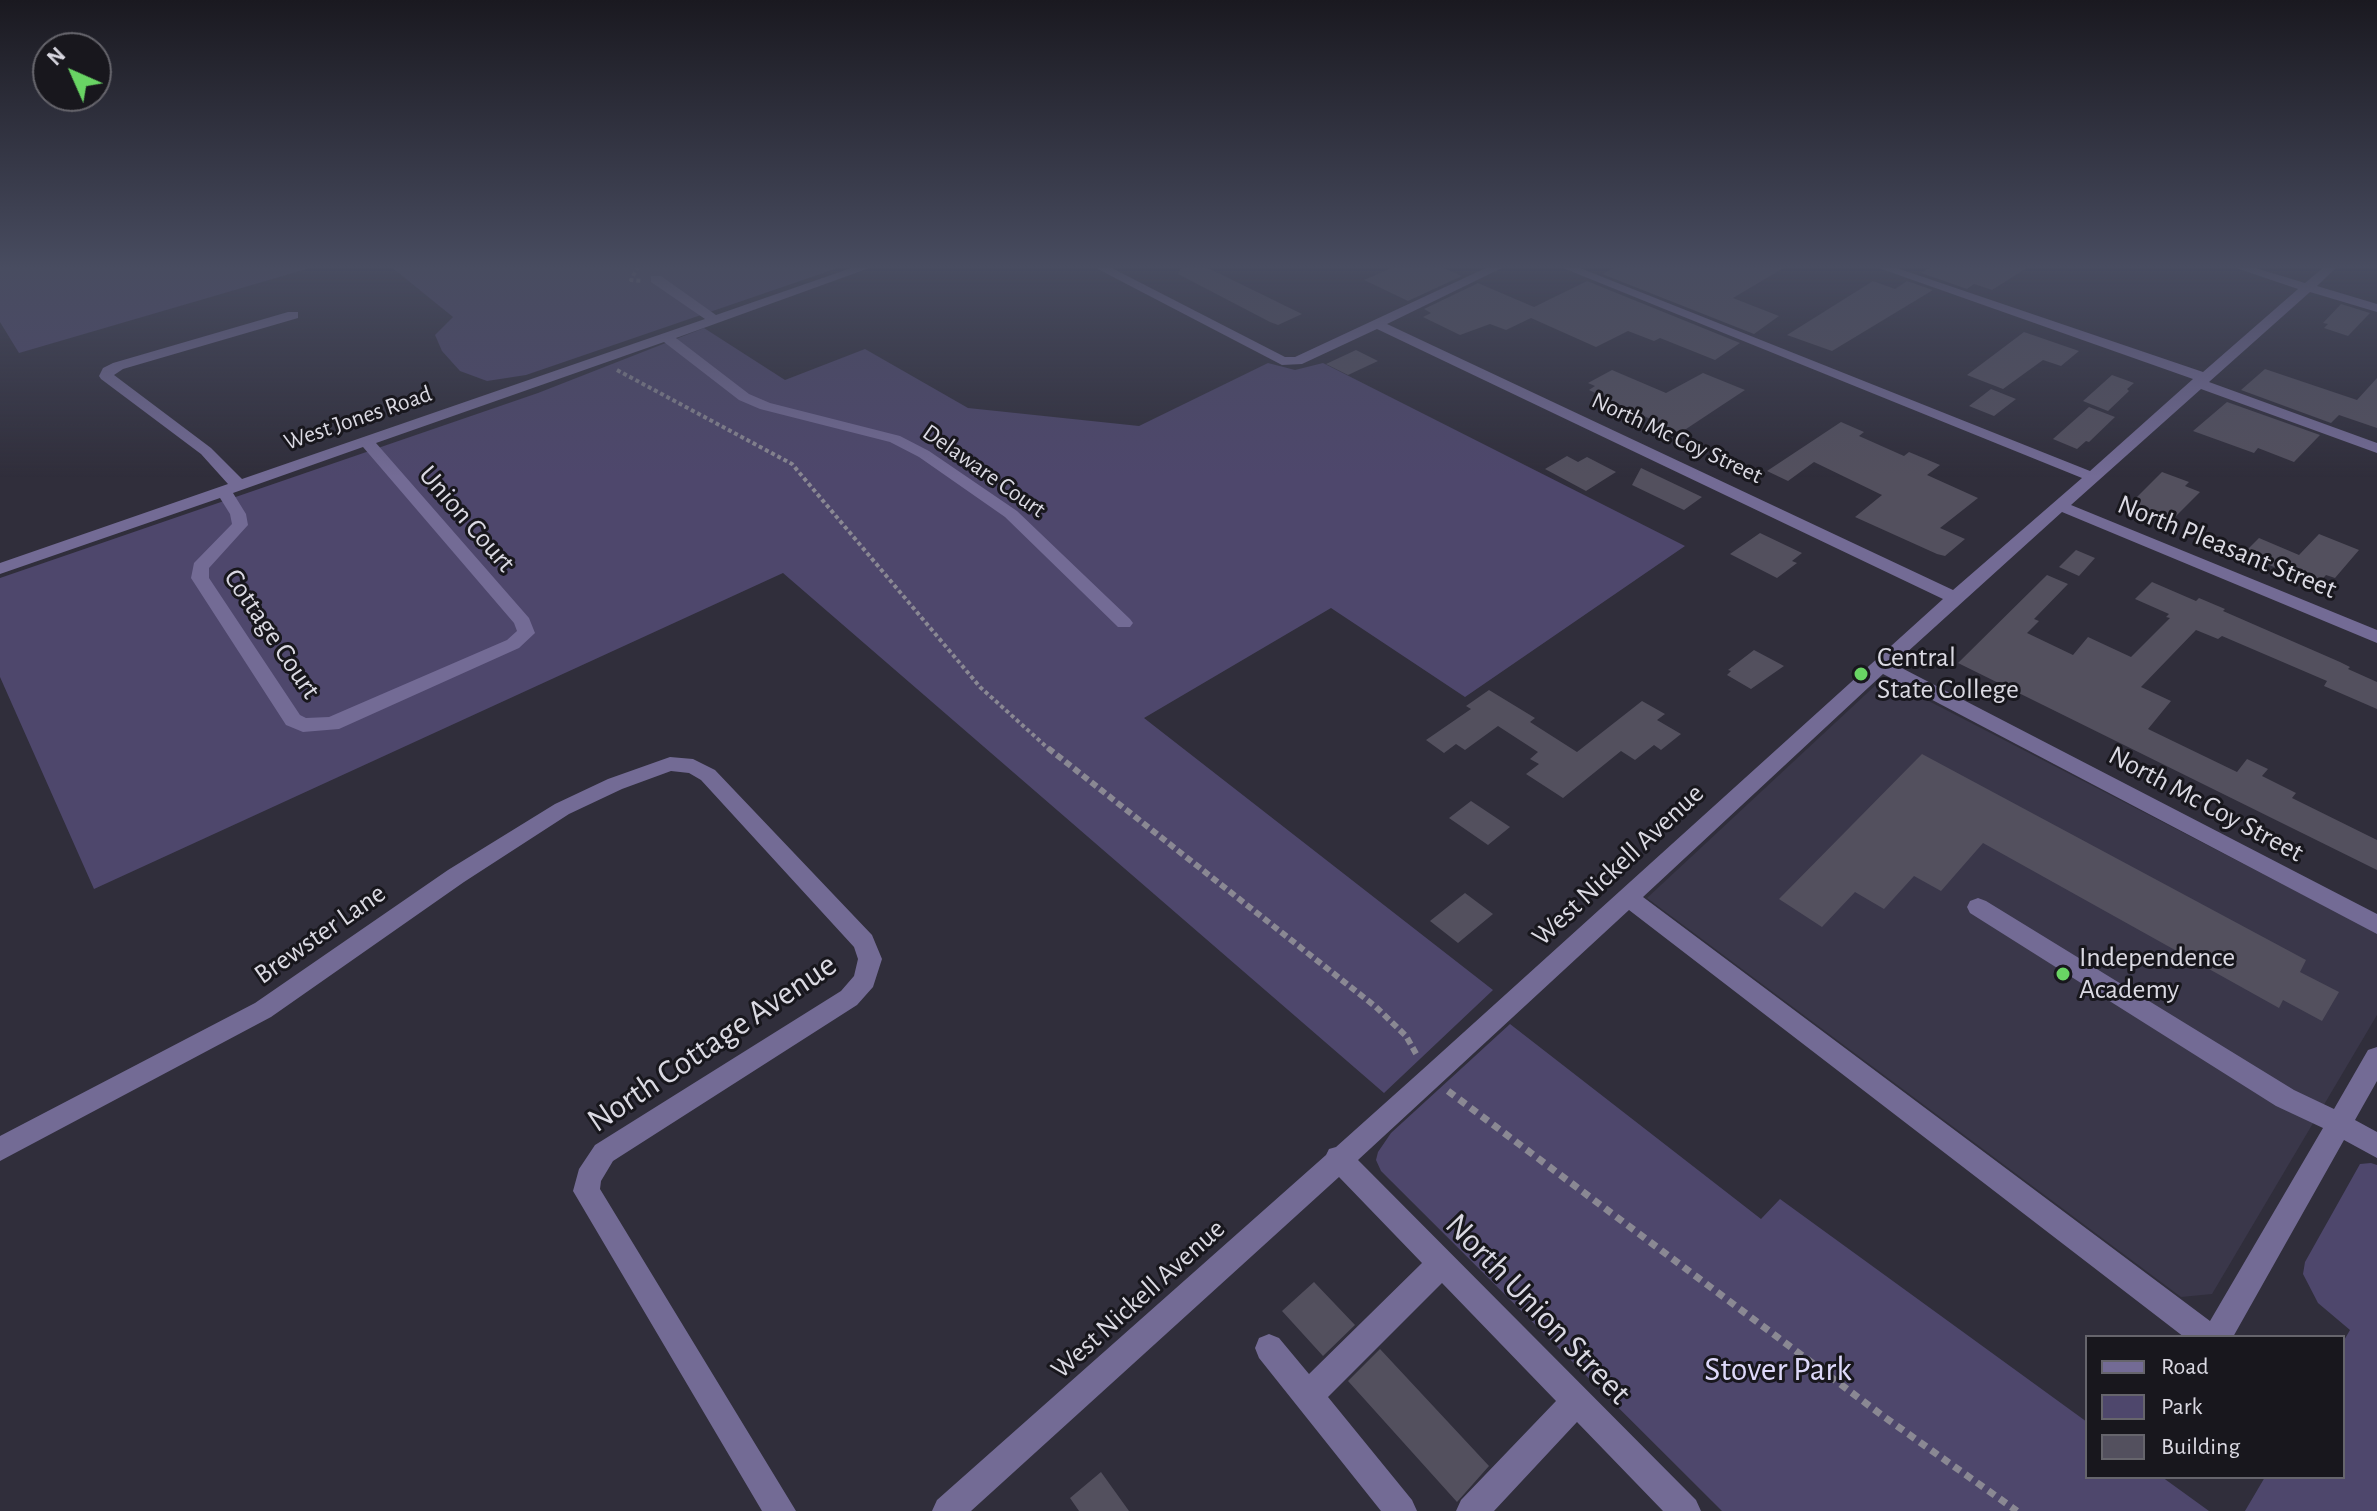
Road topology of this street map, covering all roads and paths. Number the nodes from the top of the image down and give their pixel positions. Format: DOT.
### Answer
graph roads {
  1 [pos="222,337"];
  2 [pos="666,337"];
  3 [pos="1235,337"];
  4 [pos="1351,337"];
  5 [pos="1403,337"];
  6 [pos="1741,337"];
  7 [pos="2077,337"];
  8 [pos="2250,337"];
  9 [pos="598,360"];
  10 [pos="2199,380"];
  11 [pos="366,441"];
  12 [pos="2377,448"];
  13 [pos="2090,476"];
  14 [pos="231,488"];
  15 [pos="2058,505"];
  16 [pos="0,569"];
  17 [pos="1955,598"];
  18 [pos="1124,623"];
  19 [pos="526,633"];
  20 [pos="2377,637"];
  21 [pos="1881,665"];
  22 [pos="670,764"];
  23 [pos="1627,897"];
  24 [pos="1978,907"];
  25 [pos="2377,925"];
  26 [pos="2377,1058"];
  27 [pos="1431,1078"];
  28 [pos="2340,1124"];
  29 [pos="2377,1146"];
  30 [pos="0,1149"];
  31 [pos="1338,1158"];
  32 [pos="1442,1263"];
  33 [pos="2204,1335"];
  34 [pos="2218,1335"];
  35 [pos="1269,1348"];
  36 [pos="1308,1396"];
  37 [pos="1577,1401"];
  38 [pos="780,1511"];
  39 [pos="948,1511"];
  40 [pos="1401,1511"];
  41 [pos="1472,1511"];
  42 [pos="1685,1511"];
  43 [pos="2017,1511"];
  1 -- 14 [label="street"];
  2 -- 9 [label="street, West Jones Road"];
  2 -- 18 [label="street, Delaware Court"];
  3 -- 4 [label="street"];
  5 -- 17 [label="street, North Mc Coy Street"];
  6 -- 13 [label="street, North Pleasant Street"];
  7 -- 10 [label="street"];
  8 -- 10 [label="street, West Nickell Avenue"];
  9 -- 11 [label="street, West Jones Road"];
  9 -- 27 [label="path"];
  10 -- 12 [label="street"];
  10 -- 13 [label="street, West Nickell Avenue"];
  11 -- 14 [label="street, West Jones Road"];
  11 -- 19 [label="street, Union Court"];
  13 -- 15 [label="street, West Nickell Avenue"];
  14 -- 16 [label="street, West Jones Road"];
  14 -- 19 [label="street, Cottage Court"];
  15 -- 17 [label="street, West Nickell Avenue"];
  15 -- 20 [label="street, North Pleasant Street"];
  17 -- 21 [label="street, West Nickell Avenue"];
  21 -- 23 [label="street, West Nickell Avenue"];
  21 -- 25 [label="street, North Mc Coy Street"];
  22 -- 30 [label="street, Brewster Lane"];
  22 -- 38 [label="street, North Cottage Avenue"];
  23 -- 27 [label="street, West Nickell Avenue"];
  23 -- 33 [label="street"];
  24 -- 28 [label="street"];
  26 -- 28 [label="street"];
  27 -- 31 [label="street, West Nickell Avenue"];
  27 -- 43 [label="path"];
  28 -- 29 [label="street"];
  28 -- 34 [label="street"];
  31 -- 32 [label="street, North Union Street"];
  31 -- 39 [label="street, West Nickell Avenue"];
  32 -- 36 [label="street"];
  32 -- 37 [label="street, North Union Street"];
  35 -- 36 [label="street"];
  36 -- 40 [label="street"];
  37 -- 41 [label="street"];
  37 -- 42 [label="street, North Union Street"];
}
